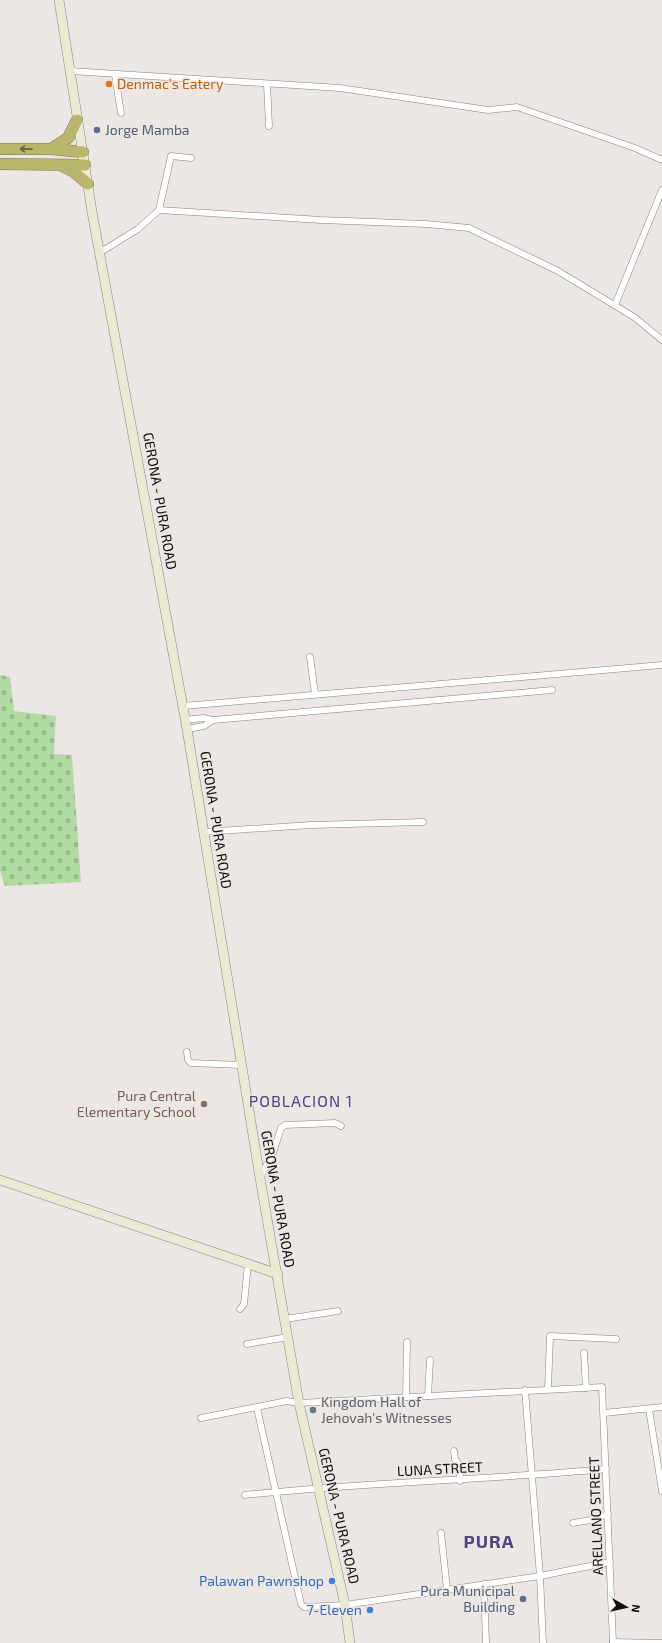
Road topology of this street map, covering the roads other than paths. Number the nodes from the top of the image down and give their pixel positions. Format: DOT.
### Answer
graph roads {
  1 [pos="59,0"];
  2 [pos="70,71"];
  3 [pos="116,75"];
  4 [pos="267,84"];
  5 [pos="121,113"];
  6 [pos="77,120"];
  7 [pos="269,126"];
  8 [pos="0,148"];
  9 [pos="51,149"];
  10 [pos="83,152"];
  11 [pos="191,158"];
  12 [pos="662,160"];
  13 [pos="0,164"];
  14 [pos="57,164"];
  15 [pos="85,165"];
  16 [pos="88,184"];
  17 [pos="662,190"];
  18 [pos="159,210"];
  19 [pos="99,254"];
  20 [pos="615,305"];
  21 [pos="662,340"];
  22 [pos="310,657"];
  23 [pos="662,665"];
  24 [pos="552,690"];
  25 [pos="315,694"];
  26 [pos="183,706"];
  27 [pos="186,725"];
  28 [pos="423,822"];
  29 [pos="204,832"];
  30 [pos="187,1052"];
  31 [pos="241,1065"];
  32 [pos="341,1126"];
  33 [pos="260,1178"];
  34 [pos="0,1180"];
  35 [pos="248,1264"];
  36 [pos="278,1274"];
  37 [pos="240,1308"];
  38 [pos="338,1311"];
  39 [pos="285,1319"];
  40 [pos="288,1336"];
  41 [pos="616,1339"];
  42 [pos="407,1342"];
  43 [pos="247,1344"];
  44 [pos="584,1353"];
  45 [pos="430,1360"];
  46 [pos="586,1388"];
  47 [pos="548,1389"];
  48 [pos="525,1390"];
  49 [pos="428,1396"];
  50 [pos="406,1397"];
  51 [pos="299,1402"];
  52 [pos="257,1408"];
  53 [pos="662,1408"];
  54 [pos="649,1409"];
  55 [pos="604,1413"];
  56 [pos="201,1418"];
  57 [pos="454,1451"];
  58 [pos="606,1470"];
  59 [pos="532,1476"];
  60 [pos="460,1480"];
  61 [pos="319,1488"];
  62 [pos="662,1488"];
  63 [pos="275,1492"];
  64 [pos="245,1495"];
  65 [pos="608,1514"];
  66 [pos="573,1523"];
  67 [pos="441,1533"];
  68 [pos="610,1562"];
  69 [pos="540,1576"];
  70 [pos="484,1584"];
  71 [pos="447,1590"];
  72 [pos="346,1605"];
  73 [pos="350,1643"];
  74 [pos="486,1643"];
  75 [pos="542,1643"];
  76 [pos="613,1643"];
  77 [pos="662,1643"];
  1 -- 2 [label="main road, GERONA - PURA ROAD"];
  2 -- 3 [label="street"];
  2 -- 6 [label="main road, GERONA - PURA ROAD"];
  3 -- 4 [label="street"];
  3 -- 5 [label="street"];
  4 -- 7 [label="street"];
  4 -- 12 [label="street"];
  6 -- 9 [label="highway"];
  6 -- 10 [label="main road, GERONA - PURA ROAD"];
  9 -- 8 [label="highway, one-way"];
  9 -- 10 [label="highway"];
  10 -- 15 [label="main road, GERONA - PURA ROAD"];
  11 -- 18 [label="street"];
  13 -- 14 [label="highway"];
  14 -- 15 [label="highway"];
  14 -- 16 [label="highway"];
  15 -- 16 [label="main road, GERONA - PURA ROAD"];
  16 -- 19 [label="main road, GERONA - PURA ROAD"];
  17 -- 20 [label="street"];
  18 -- 19 [label="street"];
  18 -- 20 [label="street"];
  19 -- 26 [label="main road, GERONA - PURA ROAD"];
  20 -- 21 [label="street"];
  22 -- 25 [label="street"];
  23 -- 25 [label="street"];
  24 -- 27 [label="street"];
  25 -- 26 [label="street"];
  26 -- 27 [label="main road, GERONA - PURA ROAD"];
  27 -- 29 [label="main road, GERONA - PURA ROAD"];
  28 -- 29 [label="street"];
  29 -- 31 [label="main road, GERONA - PURA ROAD"];
  30 -- 31 [label="street"];
  31 -- 33 [label="main road, GERONA - PURA ROAD"];
  32 -- 33 [label="street"];
  33 -- 36 [label="main road, GERONA - PURA ROAD"];
  34 -- 35 [label="main road"];
  35 -- 36 [label="main road"];
  35 -- 37 [label="street"];
  36 -- 39 [label="main road, GERONA - PURA ROAD"];
  38 -- 39 [label="street"];
  39 -- 40 [label="main road, GERONA - PURA ROAD"];
  40 -- 43 [label="street"];
  40 -- 51 [label="main road, GERONA - PURA ROAD"];
  41 -- 47 [label="street"];
  42 -- 50 [label="street"];
  44 -- 46 [label="street"];
  45 -- 49 [label="street"];
  46 -- 47 [label="street"];
  46 -- 55 [label="street, ARELLANO STREET"];
  47 -- 48 [label="street"];
  48 -- 49 [label="street"];
  48 -- 59 [label="street"];
  49 -- 50 [label="street"];
  50 -- 51 [label="street"];
  51 -- 52 [label="street"];
  51 -- 61 [label="main road, GERONA - PURA ROAD"];
  52 -- 56 [label="street"];
  52 -- 63 [label="street"];
  53 -- 54 [label="street"];
  54 -- 55 [label="street"];
  54 -- 62 [label="street"];
  55 -- 58 [label="street, ARELLANO STREET"];
  57 -- 60 [label="street"];
  58 -- 59 [label="street, LUNA STREET"];
  58 -- 65 [label="street, ARELLANO STREET"];
  59 -- 60 [label="street, LUNA STREET"];
  59 -- 69 [label="street"];
  60 -- 61 [label="street, LUNA STREET"];
  61 -- 63 [label="street, LUNA STREET"];
  61 -- 72 [label="main road, GERONA - PURA ROAD"];
  63 -- 64 [label="street, LUNA STREET"];
  63 -- 72 [label="street"];
  65 -- 66 [label="street"];
  65 -- 68 [label="street, ARELLANO STREET"];
  67 -- 71 [label="street"];
  68 -- 69 [label="street"];
  68 -- 76 [label="street, ARELLANO STREET"];
  69 -- 70 [label="street"];
  69 -- 75 [label="street"];
  70 -- 71 [label="street"];
  70 -- 74 [label="street"];
  71 -- 72 [label="street"];
  72 -- 73 [label="main road, GERONA - PURA ROAD"];
  76 -- 77 [label="street"];
}
